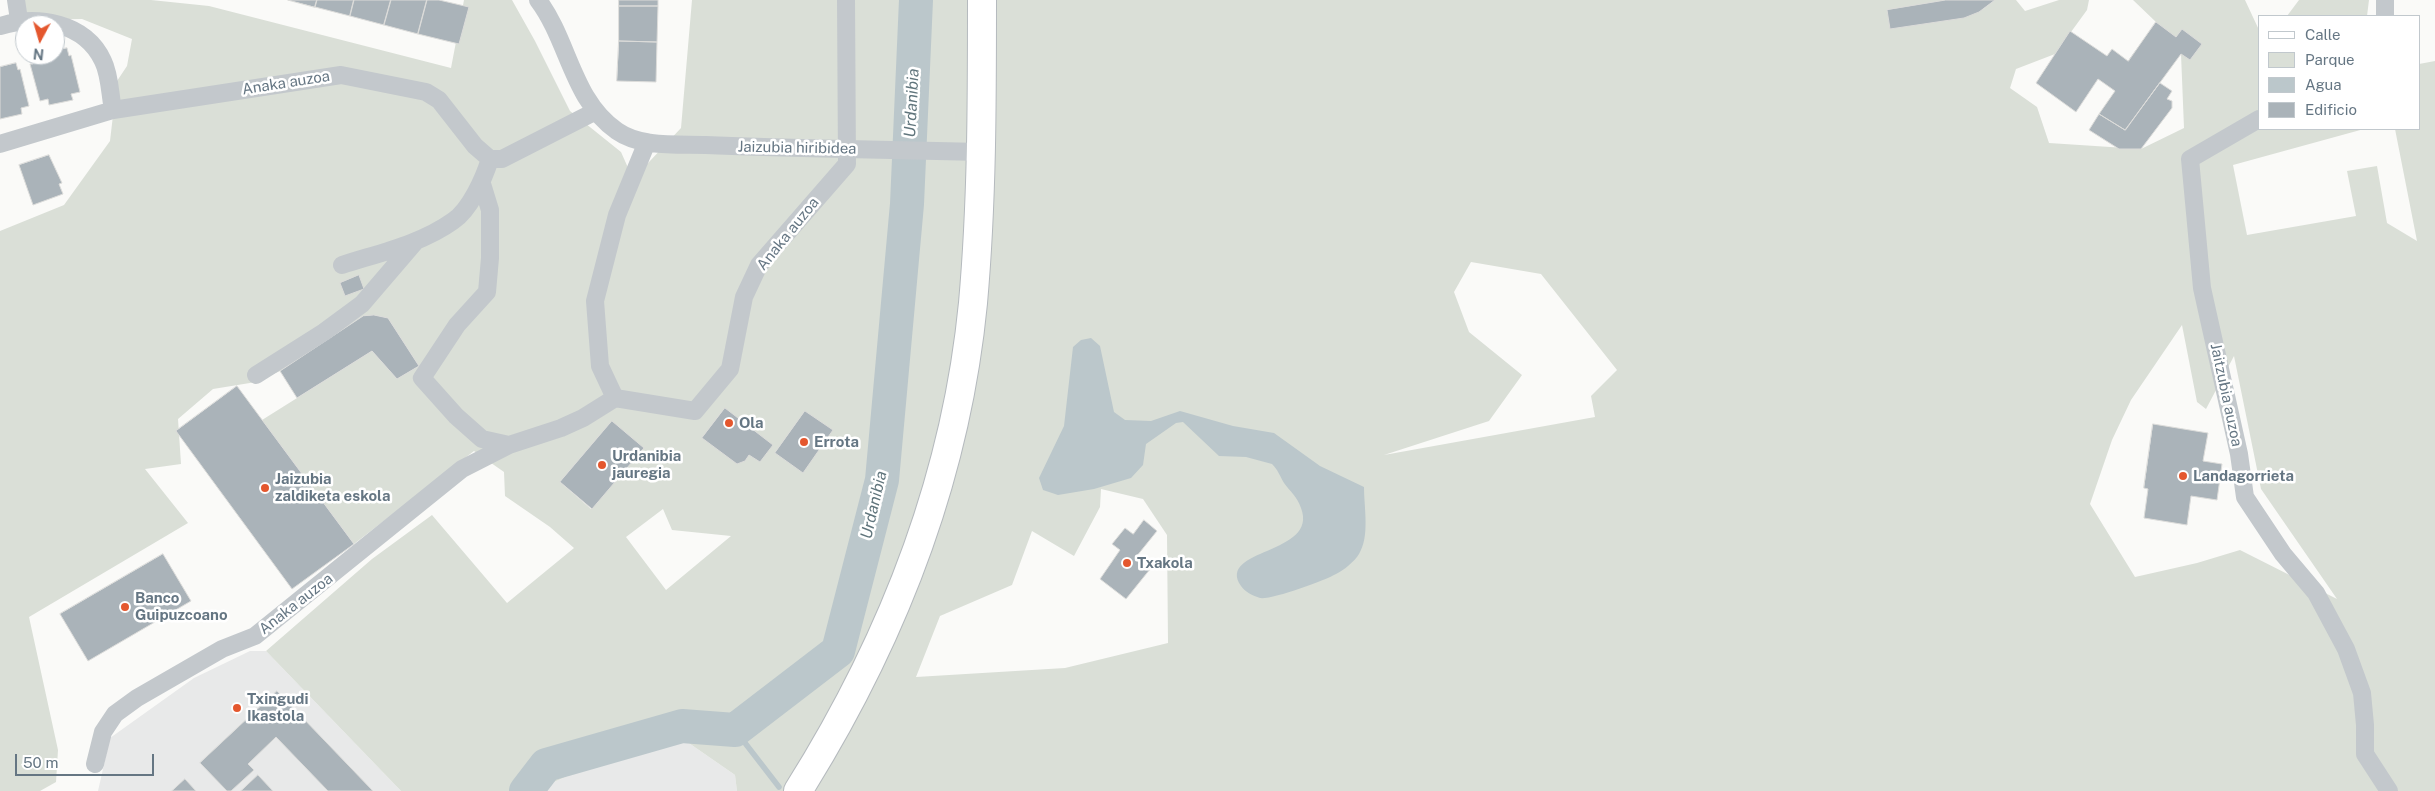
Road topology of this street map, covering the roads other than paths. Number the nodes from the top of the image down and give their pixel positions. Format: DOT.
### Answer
graph roads {
  1 [pos="16,0"];
  2 [pos="538,0"];
  3 [pos="846,0"];
  4 [pos="982,0"];
  5 [pos="2385,0"];
  6 [pos="18,15"];
  7 [pos="2385,15"];
  8 [pos="15,21"];
  9 [pos="0,26"];
  10 [pos="65,27"];
  11 [pos="113,110"];
  12 [pos="596,111"];
  13 [pos="2258,121"];
  14 [pos="647,142"];
  15 [pos="0,144"];
  16 [pos="847,149"];
  17 [pos="982,152"];
  18 [pos="490,159"];
  19 [pos="482,184"];
  20 [pos="416,241"];
  21 [pos="342,265"];
  22 [pos="256,375"];
  23 [pos="615,398"];
  24 [pos="509,445"];
  25 [pos="95,764"];
  26 [pos="798,791"];
  27 [pos="2389,791"];
  1 -- 6 [label="street"];
  2 -- 12 [label="street, Jaizubia hiribidea"];
  3 -- 16 [label="street"];
  4 -- 17 [label="main road"];
  5 -- 7 [label="street"];
  8 -- 9 [label="street"];
  10 -- 11 [label="street"];
  11 -- 15 [label="street, Anaka auzoa"];
  11 -- 18 [label="street, Anaka auzoa"];
  12 -- 14 [label="street, Jaizubia hiribidea"];
  12 -- 18 [label="street"];
  13 -- 27 [label="street, Jaitzubia auzoa"];
  14 -- 16 [label="street, Jaizubia hiribidea"];
  14 -- 23 [label="street"];
  16 -- 17 [label="street, Jaizubia hiribidea"];
  16 -- 23 [label="street, Anaka auzoa"];
  17 -- 26 [label="main road"];
  18 -- 19 [label="street"];
  19 -- 20 [label="street"];
  19 -- 24 [label="street"];
  20 -- 21 [label="street"];
  20 -- 22 [label="street"];
  23 -- 24 [label="street, Anaka auzoa"];
  24 -- 25 [label="street, Anaka auzoa"];
}
